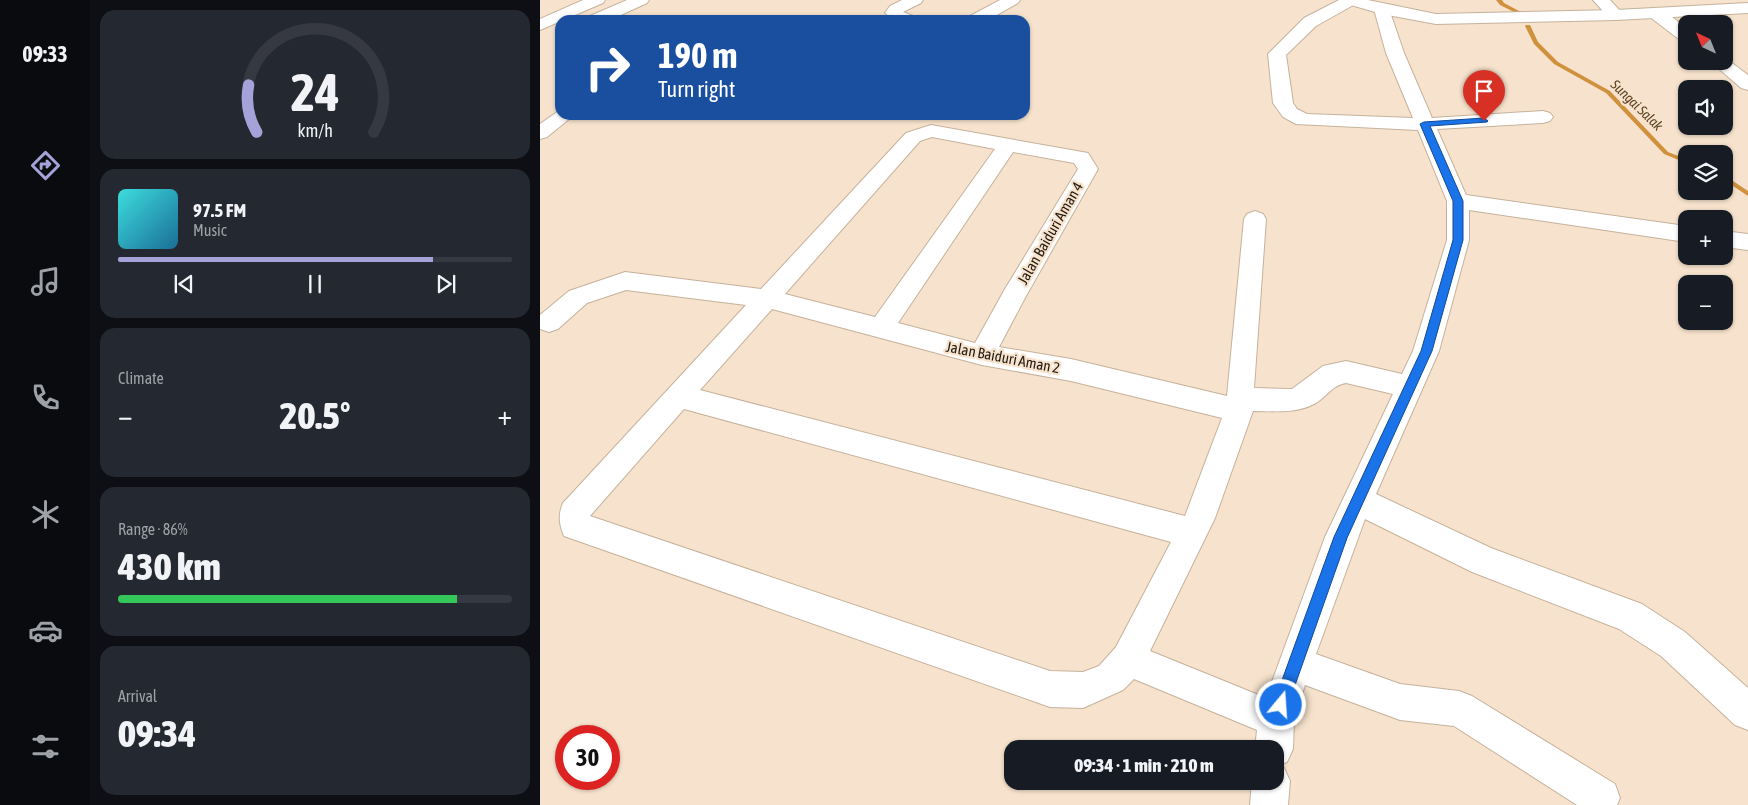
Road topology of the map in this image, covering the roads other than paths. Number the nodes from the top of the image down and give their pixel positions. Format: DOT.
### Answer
graph roads {
  1 [pos="597,0"];
  2 [pos="641,0"];
  3 [pos="915,0"];
  4 [pos="1012,0"];
  5 [pos="1601,0"];
  6 [pos="1365,3"];
  7 [pos="1748,8"];
  8 [pos="1656,13"];
  9 [pos="563,15"];
  10 [pos="607,15"];
  11 [pos="897,15"];
  12 [pos="985,15"];
  13 [pos="1616,15"];
  14 [pos="555,19"];
  15 [pos="540,25"];
  16 [pos="1678,30"];
  17 [pos="1730,70"];
  18 [pos="1748,84"];
  19 [pos="1543,117"];
  20 [pos="557,120"];
  21 [pos="1424,124"];
  22 [pos="540,133"];
  23 [pos="1008,145"];
  24 [pos="1458,201"];
  25 [pos="1255,219"];
  26 [pos="1678,233"];
  27 [pos="1733,240"];
  28 [pos="1748,242"];
  29 [pos="768,298"];
  30 [pos="549,322"];
  31 [pos="881,329"];
  32 [pos="982,355"];
  33 [pos="1410,388"];
  34 [pos="679,396"];
  35 [pos="1239,404"];
  36 [pos="1358,500"];
  37 [pos="1192,533"];
  38 [pos="1128,659"];
  39 [pos="1295,664"];
  40 [pos="1748,712"];
  41 [pos="1275,734"];
  42 [pos="1271,790"];
  43 [pos="1601,798"];
  44 [pos="1270,805"];
  1 -- 9 [label="street"];
  2 -- 10 [label="street"];
  3 -- 11 [label="street"];
  4 -- 12 [label="street"];
  5 -- 13 [label="street"];
  6 -- 13 [label="street"];
  6 -- 21 [label="street"];
  6 -- 21 [label="street"];
  7 -- 8 [label="street"];
  8 -- 13 [label="street"];
  8 -- 16 [label="street"];
  14 -- 15 [label="street"];
  17 -- 18 [label="street"];
  19 -- 21 [label="street"];
  20 -- 22 [label="street"];
  21 -- 24 [label="street"];
  23 -- 29 [label="street, Jalan Baiduri Aman 4"];
  23 -- 31 [label="street"];
  23 -- 32 [label="street, Jalan Baiduri Aman 4"];
  24 -- 26 [label="street"];
  24 -- 33 [label="street"];
  25 -- 35 [label="street"];
  27 -- 28 [label="street"];
  29 -- 30 [label="street, Jalan Baiduri Aman 2"];
  29 -- 31 [label="street, Jalan Baiduri Aman 2"];
  29 -- 34 [label="street"];
  31 -- 32 [label="street, Jalan Baiduri Aman 2"];
  32 -- 35 [label="street, Jalan Baiduri Aman 2"];
  33 -- 35 [label="street, Jalan Baiduri Aman 2"];
  33 -- 36 [label="street"];
  34 -- 37 [label="street"];
  34 -- 38 [label="street"];
  35 -- 37 [label="street"];
  36 -- 39 [label="street"];
  36 -- 40 [label="street"];
  37 -- 38 [label="street"];
  38 -- 41 [label="street"];
  39 -- 41 [label="street"];
  39 -- 43 [label="street"];
  42 -- 44 [label="street"];
}
